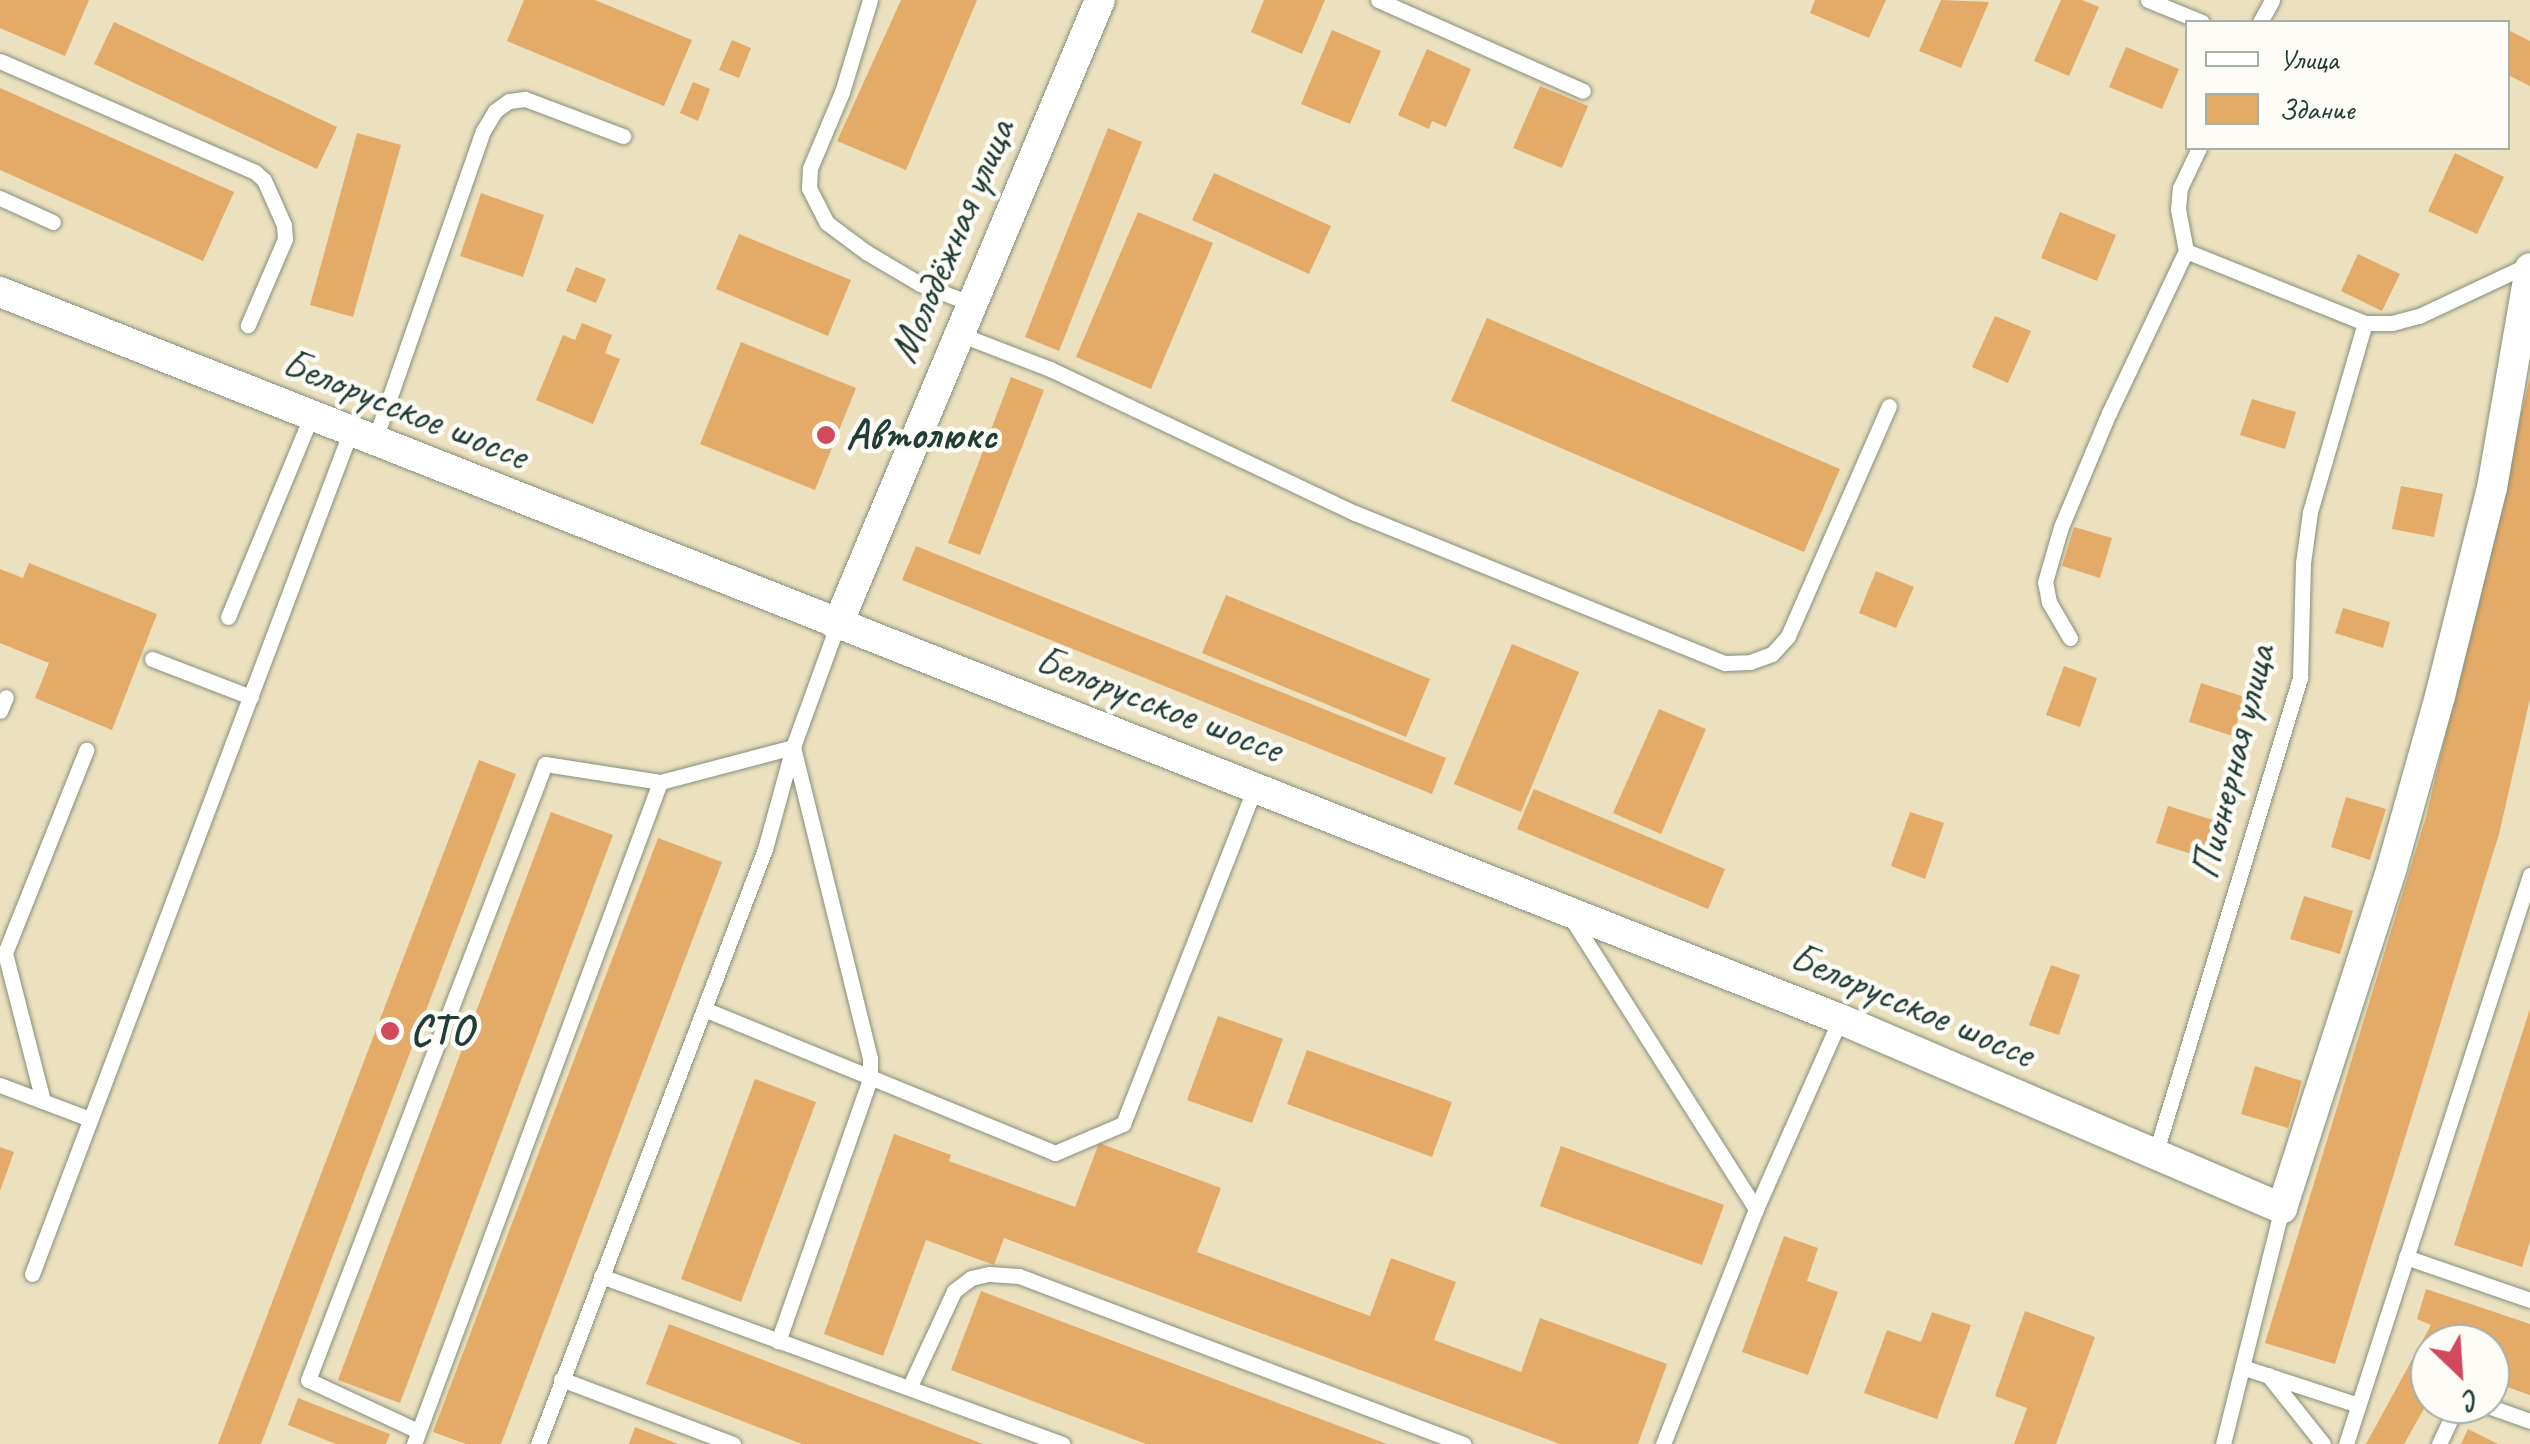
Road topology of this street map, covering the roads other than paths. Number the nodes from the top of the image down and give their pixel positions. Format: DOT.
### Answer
graph roads {
  1 [pos="870,0"];
  2 [pos="1100,0"];
  3 [pos="1378,0"];
  4 [pos="2148,0"];
  5 [pos="2197,20"];
  6 [pos="0,60"];
  7 [pos="1583,92"];
  8 [pos="623,136"];
  9 [pos="2198,150"];
  10 [pos="0,198"];
  11 [pos="54,222"];
  12 [pos="2186,251"];
  13 [pos="2530,266"];
  14 [pos="0,292"];
  15 [pos="972,304"];
  16 [pos="2364,323"];
  17 [pos="248,324"];
  18 [pos="959,334"];
  19 [pos="1889,406"];
  20 [pos="311,417"];
  21 [pos="362,438"];
  22 [pos="228,616"];
  23 [pos="837,626"];
  24 [pos="2070,638"];
  25 [pos="152,659"];
  26 [pos="251,697"];
  27 [pos="792,747"];
  28 [pos="86,750"];
  29 [pos="660,782"];
  30 [pos="1255,787"];
  31 [pos="2530,875"];
  32 [pos="1568,912"];
  33 [pos="3,952"];
  34 [pos="704,1009"];
  35 [pos="1840,1019"];
  36 [pos="870,1079"];
  37 [pos="0,1085"];
  38 [pos="43,1101"];
  39 [pos="90,1119"];
  40 [pos="2156,1154"];
  41 [pos="1756,1208"];
  42 [pos="2282,1208"];
  43 [pos="2406,1257"];
  44 [pos="32,1274"];
  45 [pos="601,1276"];
  46 [pos="2530,1300"];
  47 [pos="778,1341"];
  48 [pos="2242,1367"];
  49 [pos="2268,1375"];
  50 [pos="561,1379"];
  51 [pos="910,1386"];
  52 [pos="2358,1405"];
  53 [pos="416,1438"];
  54 [pos="538,1444"];
  55 [pos="733,1444"];
  56 [pos="1062,1444"];
  57 [pos="1463,1444"];
  58 [pos="1663,1444"];
  59 [pos="2223,1444"];
  60 [pos="2323,1444"];
  61 [pos="2346,1444"];
  1 -- 15 [label="lane"];
  2 -- 15 [label="street, Молодёжная улица"];
  3 -- 7 [label="lane"];
  4 -- 5 [label="lane"];
  6 -- 17 [label="lane"];
  8 -- 21 [label="lane"];
  9 -- 12 [label="lane"];
  10 -- 11 [label="lane"];
  12 -- 16 [label="lane"];
  12 -- 24 [label="lane"];
  13 -- 16 [label="lane"];
  13 -- 42 [label="street"];
  14 -- 20 [label="street, Белорусское шоссе"];
  15 -- 18 [label="street, Молодёжная улица"];
  16 -- 40 [label="lane, Пионерная улица"];
  18 -- 19 [label="lane"];
  18 -- 23 [label="street, Молодёжная улица"];
  20 -- 21 [label="street, Белорусское шоссе"];
  20 -- 22 [label="lane"];
  21 -- 23 [label="street, Белорусское шоссе"];
  21 -- 26 [label="lane"];
  23 -- 27 [label="lane"];
  23 -- 30 [label="street, Белорусское шоссе"];
  25 -- 26 [label="lane"];
  26 -- 39 [label="lane"];
  27 -- 29 [label="lane"];
  27 -- 34 [label="lane"];
  27 -- 36 [label="lane"];
  28 -- 33 [label="lane"];
  29 -- 53 [label="lane"];
  29 -- 53 [label="lane"];
  30 -- 32 [label="street, Белорусское шоссе"];
  30 -- 36 [label="lane"];
  31 -- 43 [label="lane"];
  32 -- 35 [label="street, Белорусское шоссе"];
  32 -- 41 [label="lane"];
  33 -- 38 [label="lane"];
  34 -- 36 [label="lane"];
  34 -- 45 [label="lane"];
  35 -- 40 [label="street, Белорусское шоссе"];
  35 -- 41 [label="lane"];
  36 -- 47 [label="lane"];
  37 -- 38 [label="lane"];
  38 -- 39 [label="lane"];
  39 -- 44 [label="lane"];
  40 -- 42 [label="street, Белорусское шоссе"];
  41 -- 58 [label="lane"];
  42 -- 48 [label="lane"];
  43 -- 46 [label="lane"];
  43 -- 52 [label="lane"];
  45 -- 47 [label="lane"];
  45 -- 50 [label="lane"];
  47 -- 51 [label="lane"];
  48 -- 49 [label="lane"];
  48 -- 59 [label="lane"];
  49 -- 52 [label="lane"];
  49 -- 60 [label="lane"];
  50 -- 54 [label="lane"];
  50 -- 55 [label="lane"];
  51 -- 56 [label="lane"];
  51 -- 57 [label="lane"];
  52 -- 61 [label="lane"];
}
